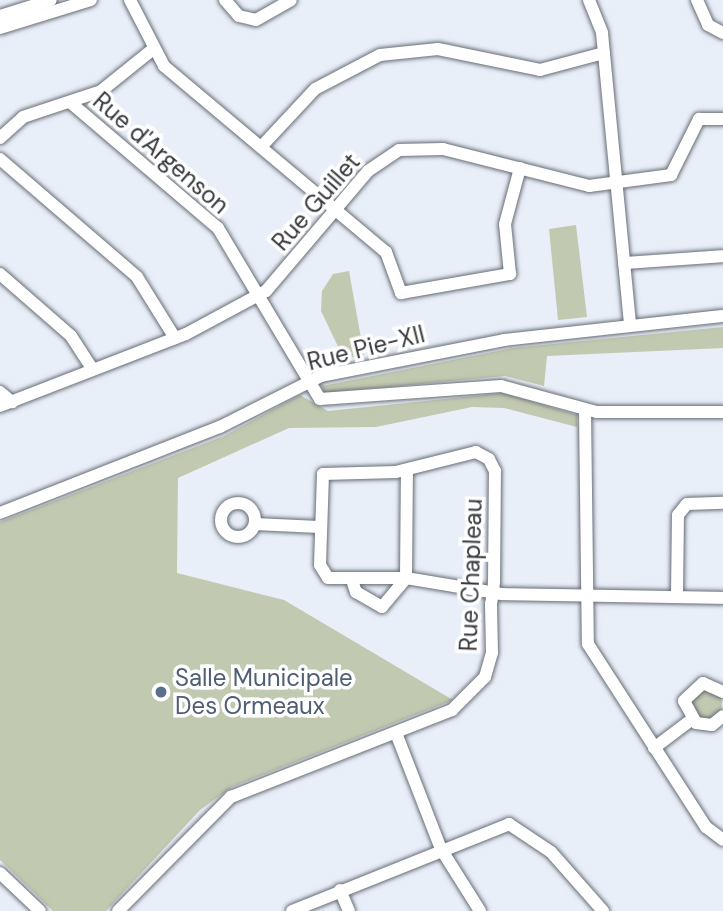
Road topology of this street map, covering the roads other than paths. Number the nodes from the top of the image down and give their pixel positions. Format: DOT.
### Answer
graph roads {
  1 [pos="51,0"];
  2 [pos="91,0"];
  3 [pos="130,0"];
  4 [pos="225,0"];
  5 [pos="291,0"];
  6 [pos="589,0"];
  7 [pos="697,0"];
  8 [pos="0,16"];
  9 [pos="0,28"];
  10 [pos="723,33"];
  11 [pos="152,50"];
  12 [pos="604,53"];
  13 [pos="71,103"];
  14 [pos="723,120"];
  15 [pos="0,138"];
  16 [pos="261,147"];
  17 [pos="0,159"];
  18 [pos="520,168"];
  19 [pos="617,183"];
  20 [pos="336,210"];
  21 [pos="723,256"];
  22 [pos="624,263"];
  23 [pos="0,274"];
  24 [pos="260,294"];
  25 [pos="723,316"];
  26 [pos="630,322"];
  27 [pos="175,338"];
  28 [pos="93,370"];
  29 [pos="308,382"];
  30 [pos="0,392"];
  31 [pos="6,404"];
  32 [pos="585,410"];
  33 [pos="723,412"];
  34 [pos="407,470"];
  35 [pos="723,503"];
  36 [pos="0,513"];
  37 [pos="255,524"];
  38 [pos="319,527"];
  39 [pos="406,578"];
  40 [pos="352,580"];
  41 [pos="493,593"];
  42 [pos="586,595"];
  43 [pos="677,595"];
  44 [pos="723,598"];
  45 [pos="723,692"];
  46 [pos="723,716"];
  47 [pos="691,720"];
  48 [pos="396,733"];
  49 [pos="654,748"];
  50 [pos="723,840"];
  51 [pos="441,849"];
  52 [pos="0,873"];
  53 [pos="340,890"];
  54 [pos="40,911"];
  55 [pos="118,911"];
  56 [pos="292,911"];
  57 [pos="349,911"];
  58 [pos="480,911"];
  59 [pos="603,911"];
  1 -- 8 [label="street"];
  2 -- 9 [label="street"];
  3 -- 11 [label="street"];
  4 -- 5 [label="street"];
  6 -- 12 [label="street"];
  7 -- 10 [label="street"];
  11 -- 13 [label="street"];
  11 -- 16 [label="street"];
  12 -- 16 [label="street"];
  12 -- 19 [label="street"];
  13 -- 15 [label="street"];
  13 -- 24 [label="street, Rue d'Argenson"];
  14 -- 19 [label="street, Rue Guillet"];
  16 -- 20 [label="street"];
  17 -- 27 [label="street"];
  18 -- 19 [label="street, Rue Guillet"];
  18 -- 20 [label="street, Rue Guillet"];
  18 -- 20 [label="street"];
  19 -- 22 [label="street"];
  20 -- 24 [label="street, Rue Guillet"];
  21 -- 22 [label="street"];
  22 -- 26 [label="street"];
  23 -- 28 [label="street"];
  24 -- 27 [label="street, Rue Guillet"];
  24 -- 29 [label="street, Rue d'Argenson"];
  25 -- 26 [label="street, Rue Pie-XII"];
  26 -- 29 [label="street, Rue Pie-XII"];
  27 -- 28 [label="street, Rue Guillet"];
  28 -- 31 [label="street, Rue Guillet"];
  29 -- 32 [label="street"];
  29 -- 36 [label="street, Rue Pie-XII"];
  30 -- 31 [label="street, Rue Guillet"];
  32 -- 33 [label="street"];
  32 -- 42 [label="street"];
  34 -- 38 [label="street, Rue Chapleau"];
  34 -- 39 [label="street"];
  34 -- 41 [label="street, Rue Chapleau"];
  35 -- 43 [label="street"];
  37 -- 38 [label="street"];
  38 -- 40 [label="street, Rue Chapleau"];
  39 -- 40 [label="street, Rue Chapleau"];
  39 -- 40 [label="street, Rue Chapleau"];
  39 -- 41 [label="street"];
  41 -- 42 [label="street"];
  41 -- 48 [label="street, Rue Chapleau"];
  42 -- 43 [label="street"];
  42 -- 49 [label="street"];
  43 -- 44 [label="street"];
  45 -- 47 [label="street"];
  46 -- 47 [label="street"];
  47 -- 49 [label="street"];
  48 -- 51 [label="street"];
  48 -- 55 [label="street, Rue Chapleau"];
  49 -- 50 [label="street"];
  51 -- 53 [label="street"];
  51 -- 58 [label="street"];
  51 -- 59 [label="street"];
  52 -- 54 [label="street"];
  53 -- 56 [label="street"];
  53 -- 57 [label="street"];
}
